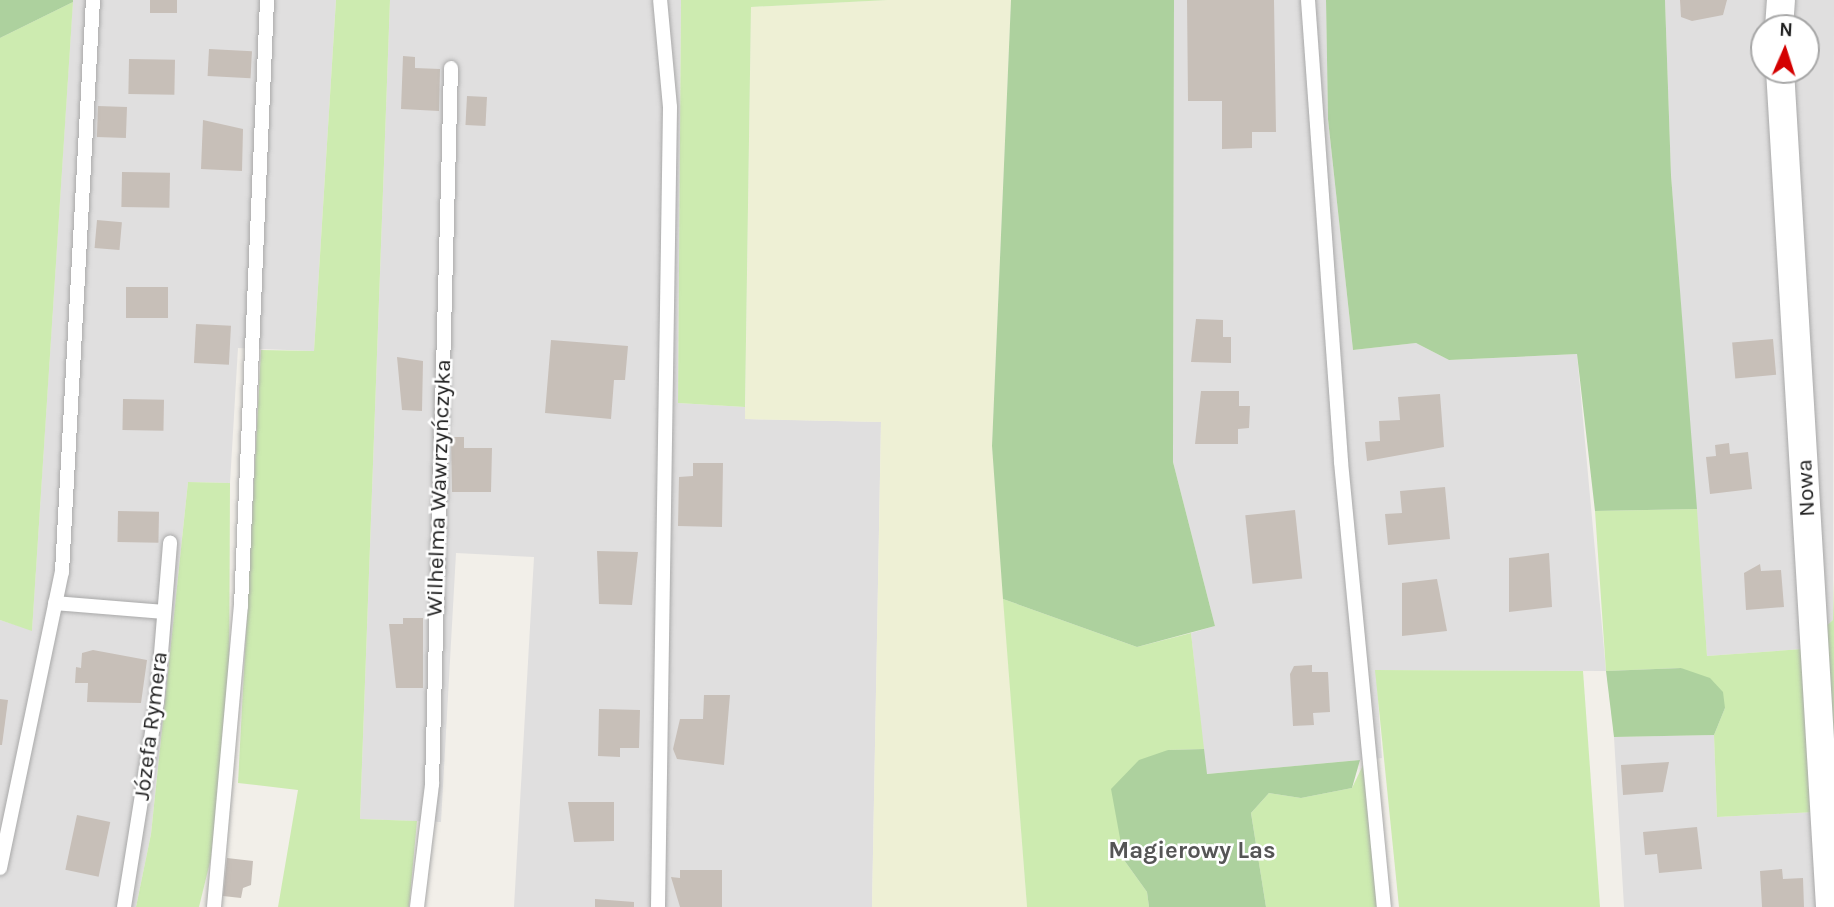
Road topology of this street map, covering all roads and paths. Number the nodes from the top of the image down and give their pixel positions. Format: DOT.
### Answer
graph roads {
  1 [pos="93,0"];
  2 [pos="267,0"];
  3 [pos="660,0"];
  4 [pos="1308,0"];
  5 [pos="451,68"];
  6 [pos="1781,84"];
  7 [pos="170,543"];
  8 [pos="55,603"];
  9 [pos="164,612"];
  10 [pos="0,868"];
  11 [pos="124,907"];
  12 [pos="214,907"];
  13 [pos="417,907"];
  14 [pos="658,907"];
  15 [pos="1384,907"];
  16 [pos="1830,907"];
  1 -- 8 [label="lane"];
  2 -- 12 [label="lane"];
  3 -- 14 [label="lane"];
  4 -- 15 [label="lane"];
  5 -- 13 [label="lane, Wilhelma Wawrzyńczyka"];
  6 -- 16 [label="street, Nowa"];
  7 -- 9 [label="lane, Józefa Rymera"];
  8 -- 9 [label="lane"];
  8 -- 10 [label="lane"];
  9 -- 11 [label="lane, Józefa Rymera"];
}
